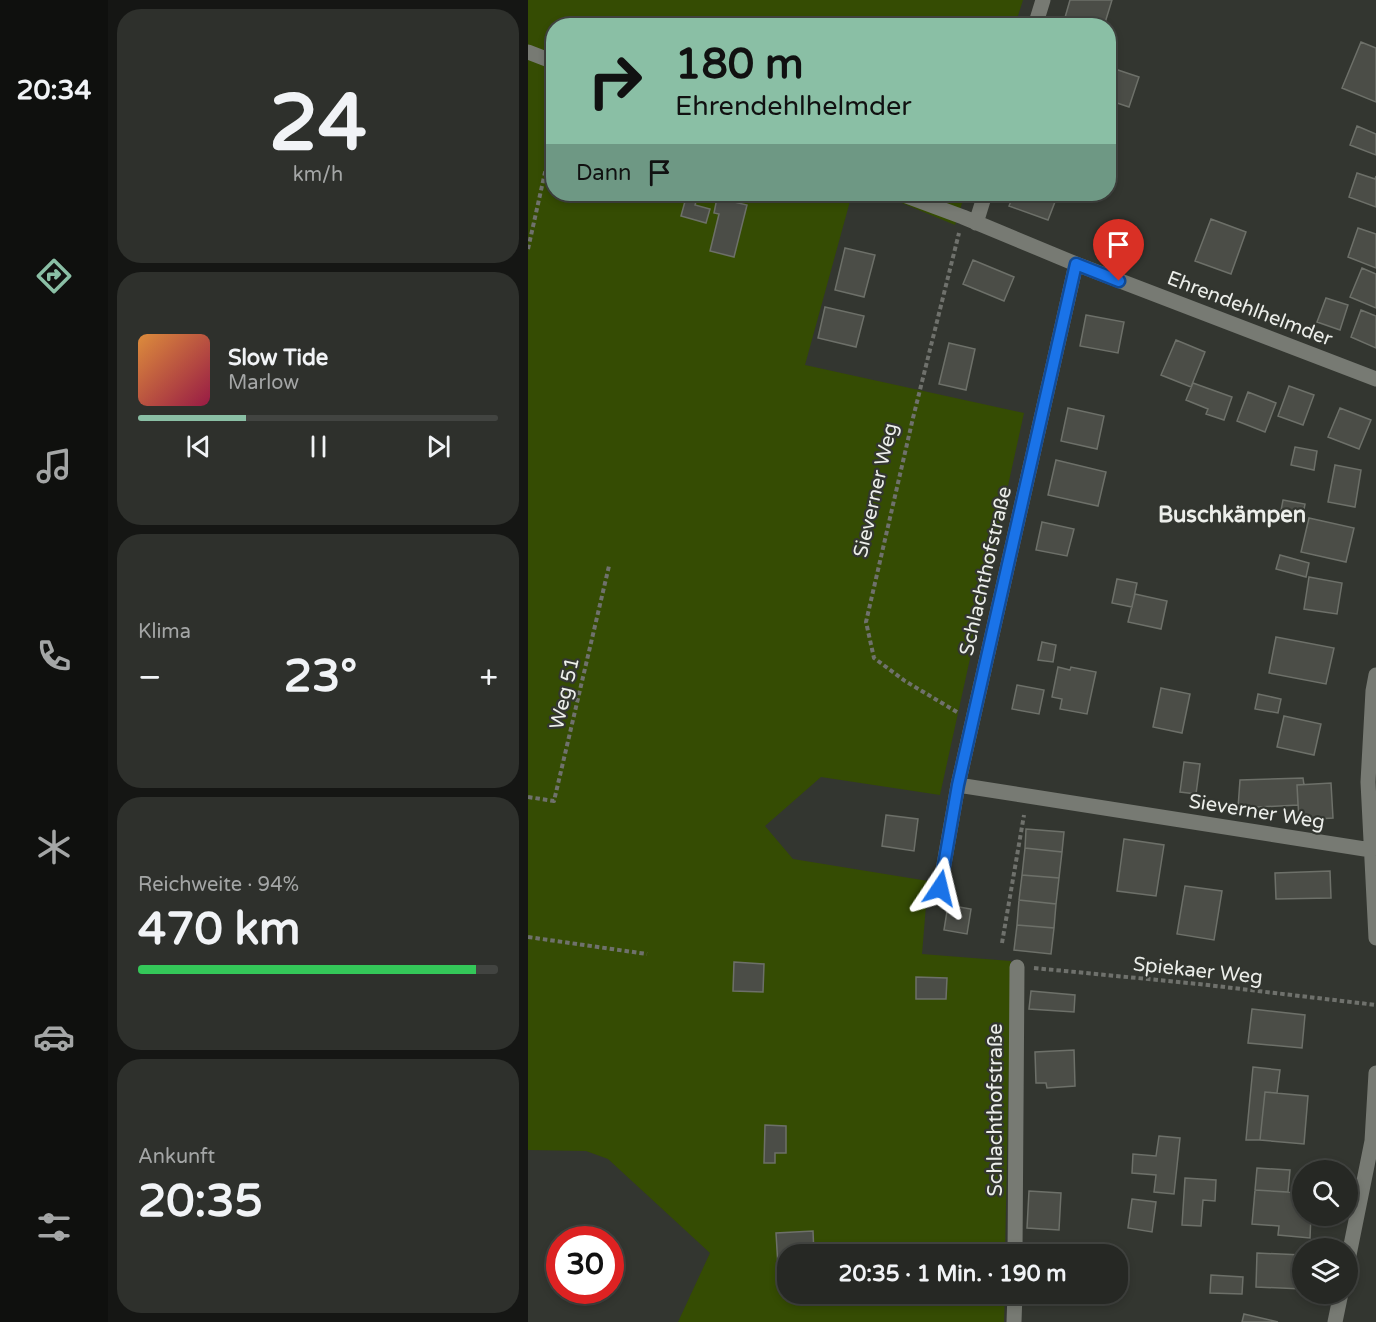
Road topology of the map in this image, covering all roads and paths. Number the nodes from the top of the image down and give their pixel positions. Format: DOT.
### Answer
graph roads {
  1 [pos="1043,0"];
  2 [pos="1037,18"];
  3 [pos="528,52"];
  4 [pos="546,59"];
  5 [pos="546,168"];
  6 [pos="920,201"];
  7 [pos="981,201"];
  8 [pos="970,220"];
  9 [pos="528,249"];
  10 [pos="1076,264"];
  11 [pos="1376,379"];
  12 [pos="609,566"];
  13 [pos="1376,675"];
  14 [pos="973,722"];
  15 [pos="1372,781"];
  16 [pos="958,785"];
  17 [pos="1027,796"];
  18 [pos="528,797"];
  19 [pos="1371,850"];
  20 [pos="940,888"];
  21 [pos="528,937"];
  22 [pos="1376,938"];
  23 [pos="1002,943"];
  24 [pos="647,954"];
  25 [pos="1017,967"];
  26 [pos="1376,1005"];
  27 [pos="1376,1073"];
  28 [pos="1374,1142"];
  29 [pos="1353,1238"];
  30 [pos="1015,1244"];
  31 [pos="1015,1304"];
  32 [pos="1339,1304"];
  33 [pos="1014,1322"];
  34 [pos="1335,1322"];
  1 -- 2 [label="street"];
  3 -- 4 [label="street"];
  5 -- 9 [label="path"];
  6 -- 8 [label="street, Ehrendehlhelmder"];
  7 -- 8 [label="street"];
  8 -- 10 [label="street, Ehrendehlhelmder"];
  8 -- 14 [label="path, Sieverner Weg"];
  10 -- 11 [label="street, Ehrendehlhelmder"];
  10 -- 14 [label="street, Schlachthofstraße"];
  12 -- 18 [label="path, Weg 51"];
  13 -- 15 [label="street"];
  14 -- 16 [label="street, Schlachthofstraße"];
  15 -- 19 [label="street"];
  16 -- 17 [label="street, Sieverner Weg"];
  16 -- 20 [label="street, Schlachthofstraße"];
  17 -- 19 [label="street, Sieverner Weg"];
  17 -- 23 [label="path"];
  19 -- 22 [label="street"];
  21 -- 24 [label="path"];
  25 -- 26 [label="path, Spiekaer Weg"];
  25 -- 30 [label="street, Schlachthofstraße"];
  27 -- 28 [label="street"];
  28 -- 29 [label="street"];
  31 -- 33 [label="street"];
  32 -- 34 [label="street"];
}
